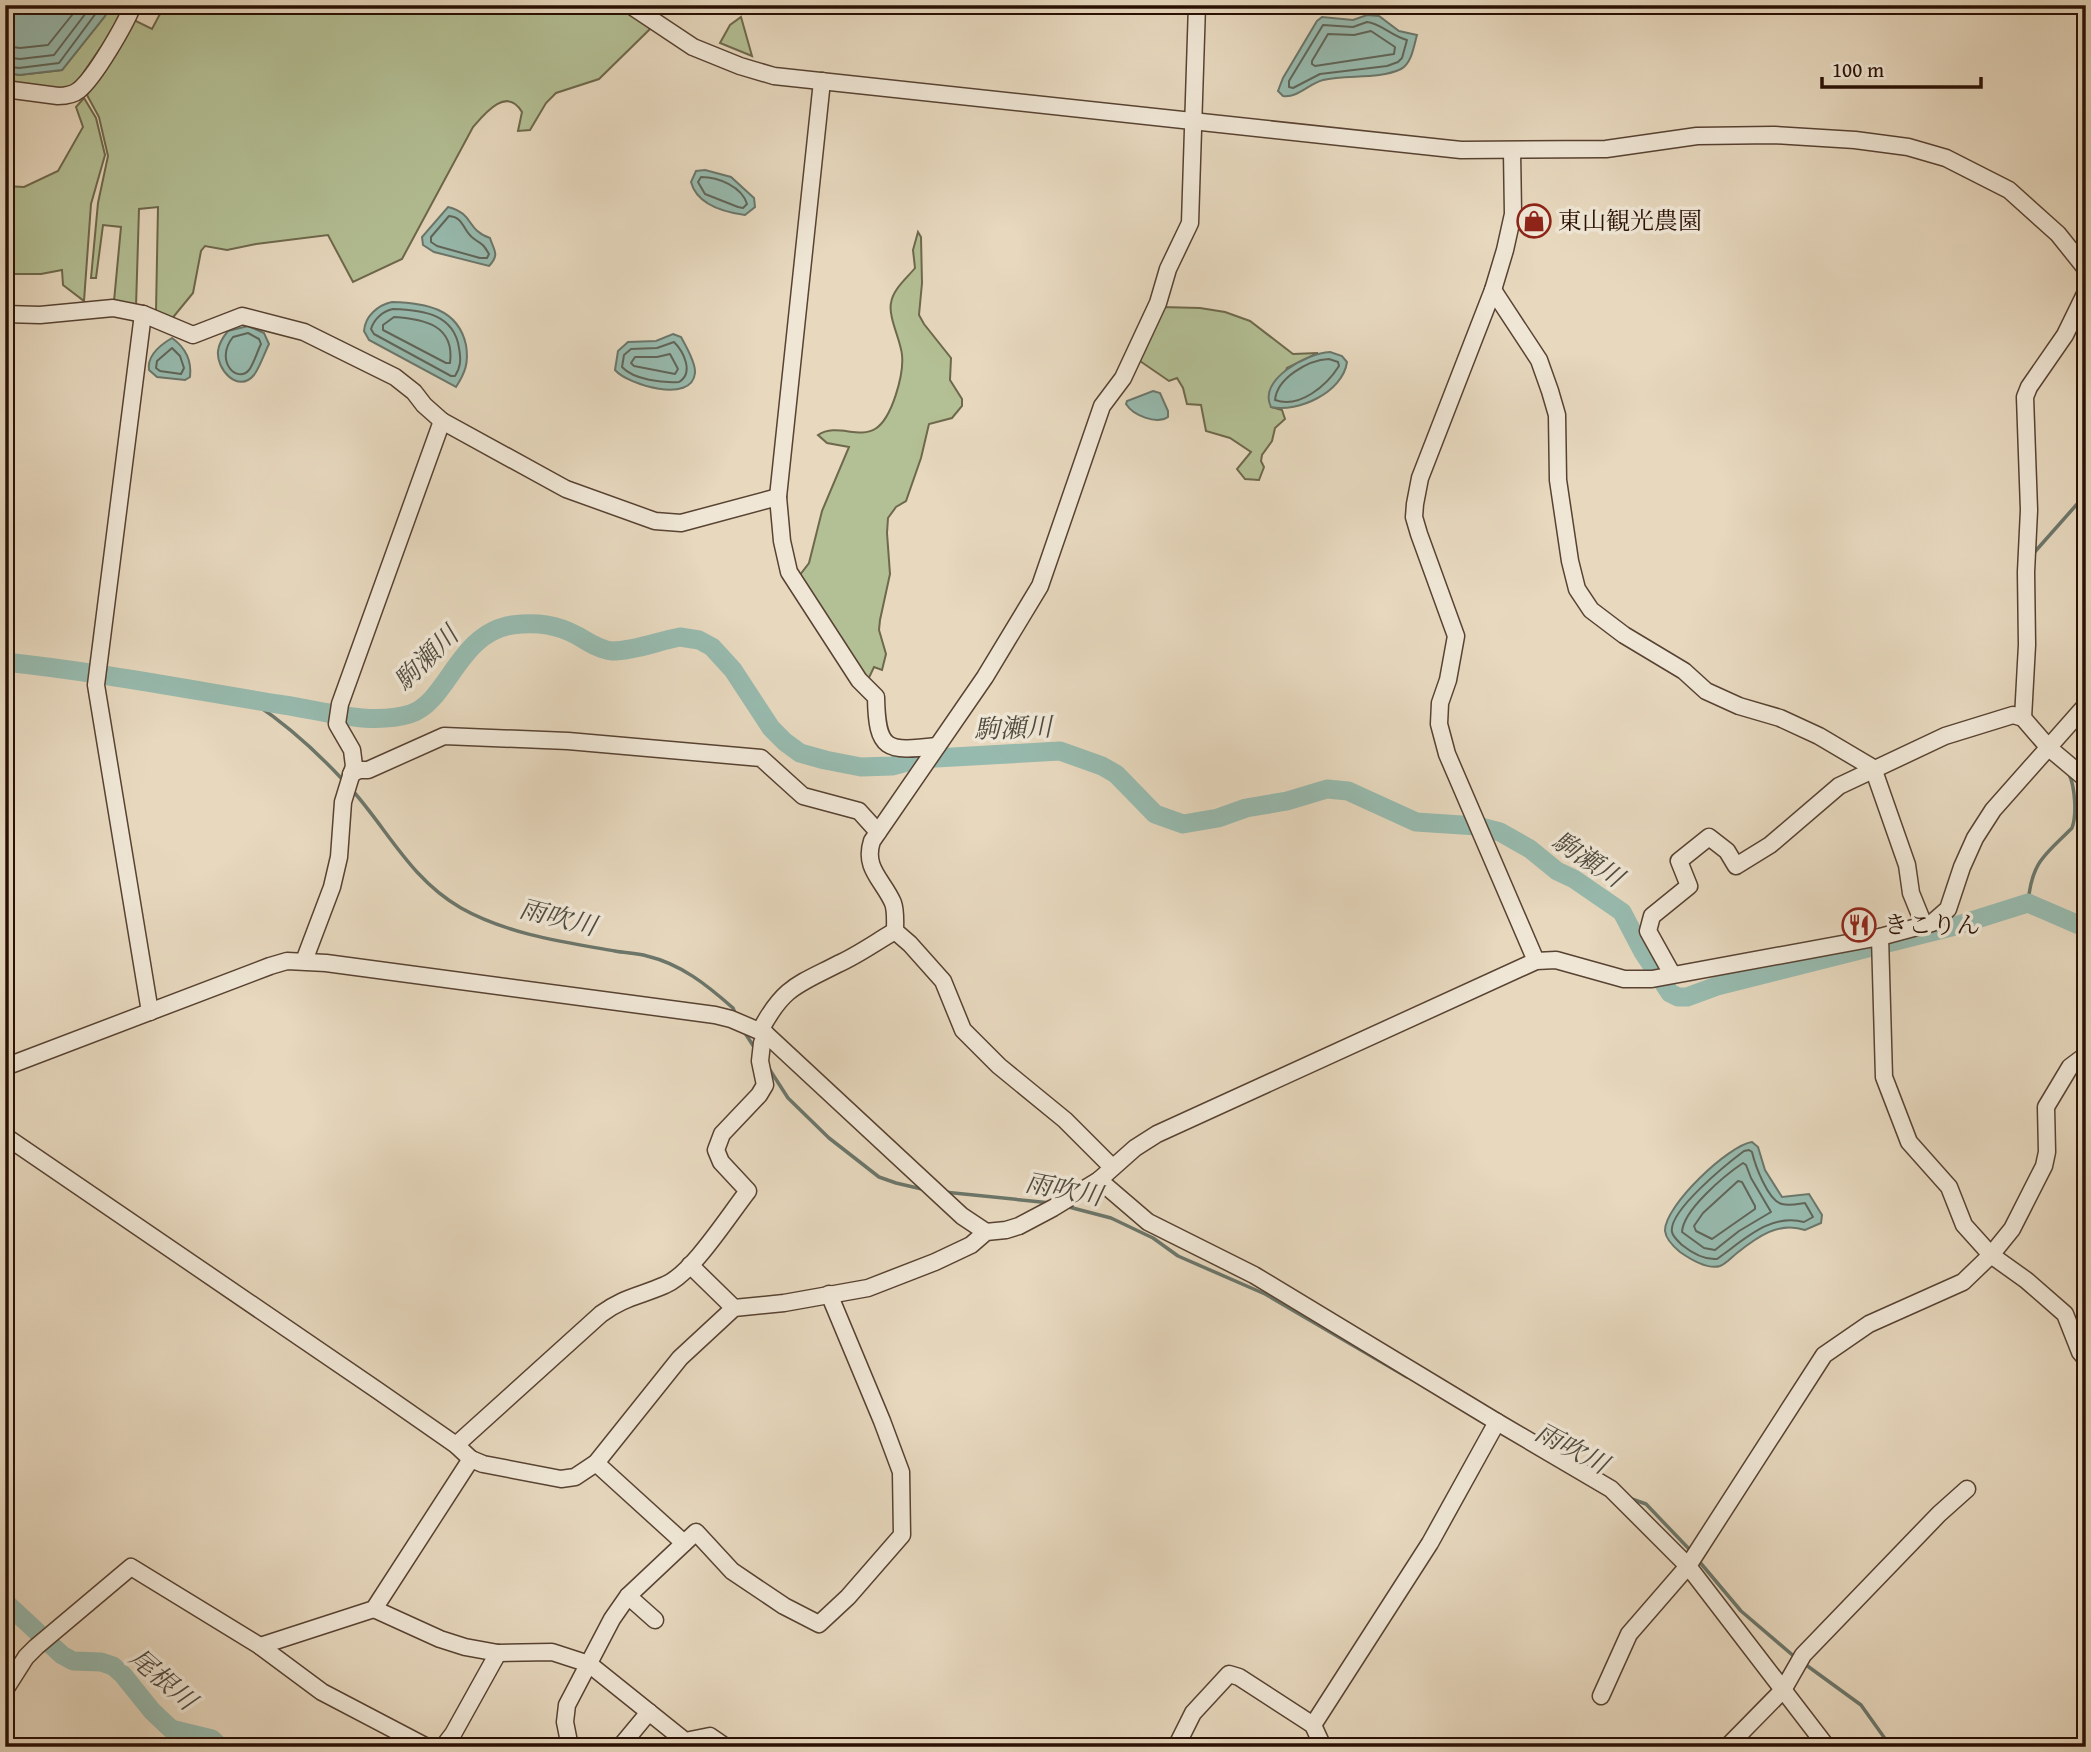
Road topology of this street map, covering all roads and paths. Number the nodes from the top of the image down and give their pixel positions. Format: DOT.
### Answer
graph roads {
  1 [pos="133,5"];
  2 [pos="629,5"];
  3 [pos="1197,5"];
  4 [pos="822,81"];
  5 [pos="5,89"];
  6 [pos="1194,122"];
  7 [pos="1512,151"];
  8 [pos="2086,269"];
  9 [pos="1493,290"];
  10 [pos="2086,292"];
  11 [pos="5,314"];
  12 [pos="143,314"];
  13 [pos="442,421"];
  14 [pos="778,497"];
  15 [pos="2086,705"];
  16 [pos="2023,718"];
  17 [pos="2049,748"];
  18 [pos="932,754"];
  19 [pos="1873,768"];
  20 [pos="2086,779"];
  21 [pos="349,781"];
  22 [pos="878,832"];
  23 [pos="1924,925"];
  24 [pos="895,931"];
  25 [pos="1880,937"];
  26 [pos="304,961"];
  27 [pos="1536,961"];
  28 [pos="1664,976"];
  29 [pos="150,1012"];
  30 [pos="760,1034"];
  31 [pos="2086,1055"];
  32 [pos="5,1067"];
  33 [pos="5,1136"];
  34 [pos="1112,1167"];
  35 [pos="1099,1180"];
  36 [pos="986,1232"];
  37 [pos="1991,1255"];
  38 [pos="690,1265"];
  39 [pos="829,1294"];
  40 [pos="734,1308"];
  41 [pos="2086,1359"];
  42 [pos="1497,1422"];
  43 [pos="456,1445"];
  44 [pos="471,1459"];
  45 [pos="596,1463"];
  46 [pos="1967,1489"];
  47 [pos="684,1543"];
  48 [pos="1688,1566"];
  49 [pos="628,1596"];
  50 [pos="374,1609"];
  51 [pos="655,1620"];
  52 [pos="260,1646"];
  53 [pos="498,1653"];
  54 [pos="589,1664"];
  55 [pos="5,1690"];
  56 [pos="1783,1690"];
  57 [pos="1601,1696"];
  58 [pos="649,1712"];
  59 [pos="1313,1725"];
  60 [pos="427,1747"];
  61 [pos="443,1747"];
  62 [pos="570,1747"];
  63 [pos="620,1747"];
  64 [pos="726,1747"];
  65 [pos="1176,1747"];
  66 [pos="1322,1747"];
  67 [pos="1727,1747"];
  68 [pos="1827,1747"];
  1 -- 5 [label="street"];
  2 -- 4 [label="street"];
  3 -- 6 [label="street"];
  4 -- 6 [label="street"];
  4 -- 14 [label="street"];
  6 -- 7 [label="street"];
  6 -- 18 [label="street"];
  7 -- 8 [label="street"];
  7 -- 9 [label="street"];
  9 -- 19 [label="street"];
  9 -- 27 [label="street"];
  10 -- 16 [label="street"];
  11 -- 12 [label="street"];
  12 -- 13 [label="street"];
  12 -- 29 [label="street"];
  13 -- 14 [label="street"];
  13 -- 21 [label="street"];
  14 -- 18 [label="street"];
  15 -- 17 [label="street"];
  16 -- 17 [label="street"];
  16 -- 19 [label="street"];
  17 -- 20 [label="street"];
  17 -- 23 [label="street"];
  18 -- 22 [label="street"];
  19 -- 23 [label="street"];
  19 -- 28 [label="street"];
  21 -- 22 [label="street"];
  21 -- 26 [label="street"];
  22 -- 24 [label="street"];
  23 -- 25 [label="street"];
  24 -- 30 [label="street"];
  24 -- 34 [label="street"];
  25 -- 28 [label="street"];
  25 -- 37 [label="street"];
  26 -- 29 [label="street"];
  26 -- 30 [label="street"];
  27 -- 28 [label="street"];
  27 -- 34 [label="street"];
  29 -- 32 [label="street"];
  30 -- 36 [label="street"];
  30 -- 38 [label="street"];
  31 -- 37 [label="street"];
  33 -- 43 [label="street"];
  34 -- 35 [label="street"];
  35 -- 36 [label="street"];
  35 -- 42 [label="street"];
  36 -- 39 [label="street"];
  37 -- 41 [label="street"];
  37 -- 48 [label="street"];
  38 -- 40 [label="street"];
  38 -- 43 [label="street"];
  39 -- 40 [label="street"];
  39 -- 47 [label="street"];
  40 -- 45 [label="street"];
  42 -- 48 [label="street"];
  42 -- 59 [label="street"];
  43 -- 44 [label="street"];
  44 -- 45 [label="street"];
  44 -- 50 [label="street"];
  45 -- 47 [label="street"];
  46 -- 56 [label="street"];
  47 -- 49 [label="street"];
  48 -- 56 [label="street"];
  48 -- 57 [label="street"];
  49 -- 51 [label="street"];
  49 -- 54 [label="street"];
  50 -- 52 [label="street"];
  50 -- 53 [label="street"];
  52 -- 55 [label="street"];
  52 -- 60 [label="street"];
  53 -- 54 [label="street"];
  53 -- 61 [label="street"];
  54 -- 58 [label="street"];
  54 -- 62 [label="street"];
  56 -- 67 [label="street"];
  56 -- 68 [label="street"];
  58 -- 63 [label="street"];
  58 -- 64 [label="street"];
  59 -- 65 [label="street"];
  59 -- 66 [label="street"];
}
